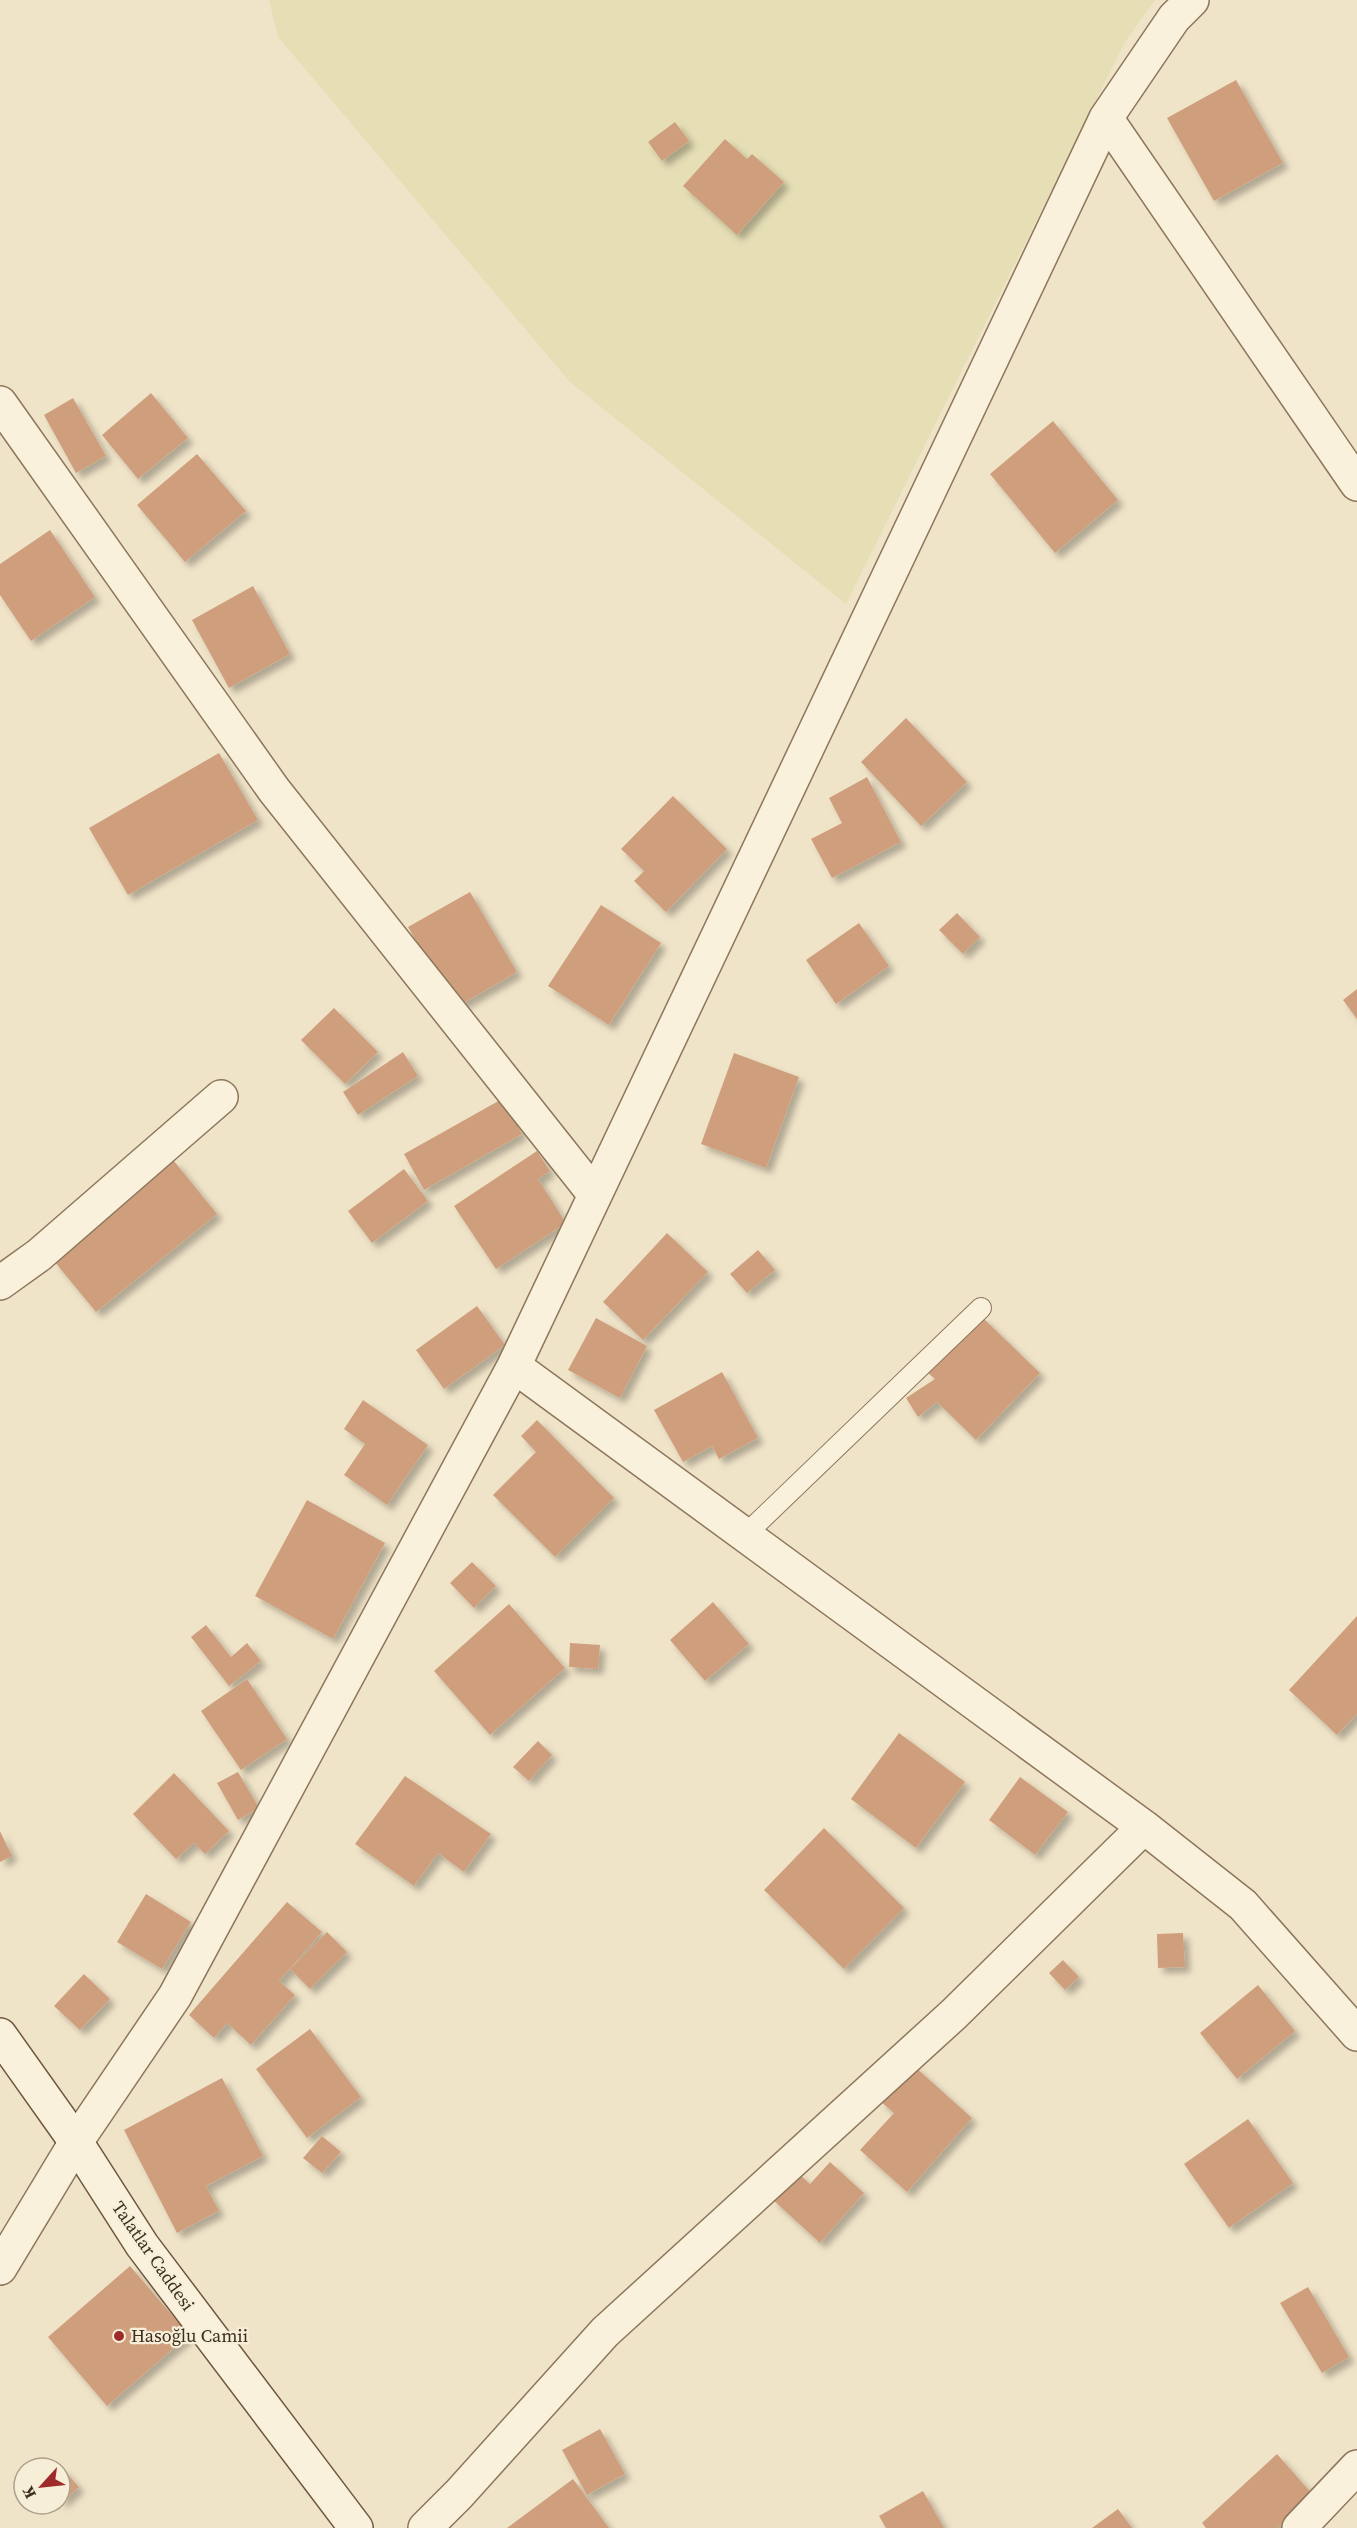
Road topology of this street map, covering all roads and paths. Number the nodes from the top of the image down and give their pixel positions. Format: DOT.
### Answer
graph roads {
  1 [pos="1192,0"];
  2 [pos="1106,118"];
  3 [pos="0,403"];
  4 [pos="1357,484"];
  5 [pos="221,1097"];
  6 [pos="596,1195"];
  7 [pos="0,1283"];
  8 [pos="981,1308"];
  9 [pos="514,1366"];
  10 [pos="745,1535"];
  11 [pos="1144,1827"];
  12 [pos="1357,2034"];
  13 [pos="0,2035"];
  14 [pos="76,2142"];
  15 [pos="0,2268"];
  16 [pos="1357,2467"];
  17 [pos="356,2528"];
  18 [pos="425,2528"];
  19 [pos="1299,2528"];
  1 -- 2 [label="street"];
  2 -- 4 [label="street"];
  2 -- 6 [label="street"];
  3 -- 6 [label="street"];
  5 -- 7 [label="street"];
  6 -- 9 [label="street"];
  8 -- 10 [label="lane"];
  9 -- 10 [label="street"];
  9 -- 14 [label="street"];
  10 -- 11 [label="street"];
  11 -- 12 [label="street"];
  11 -- 18 [label="street"];
  13 -- 14 [label="street, Talatlar Caddesi"];
  14 -- 15 [label="street"];
  14 -- 17 [label="street, Talatlar Caddesi"];
  16 -- 19 [label="street"];
}
